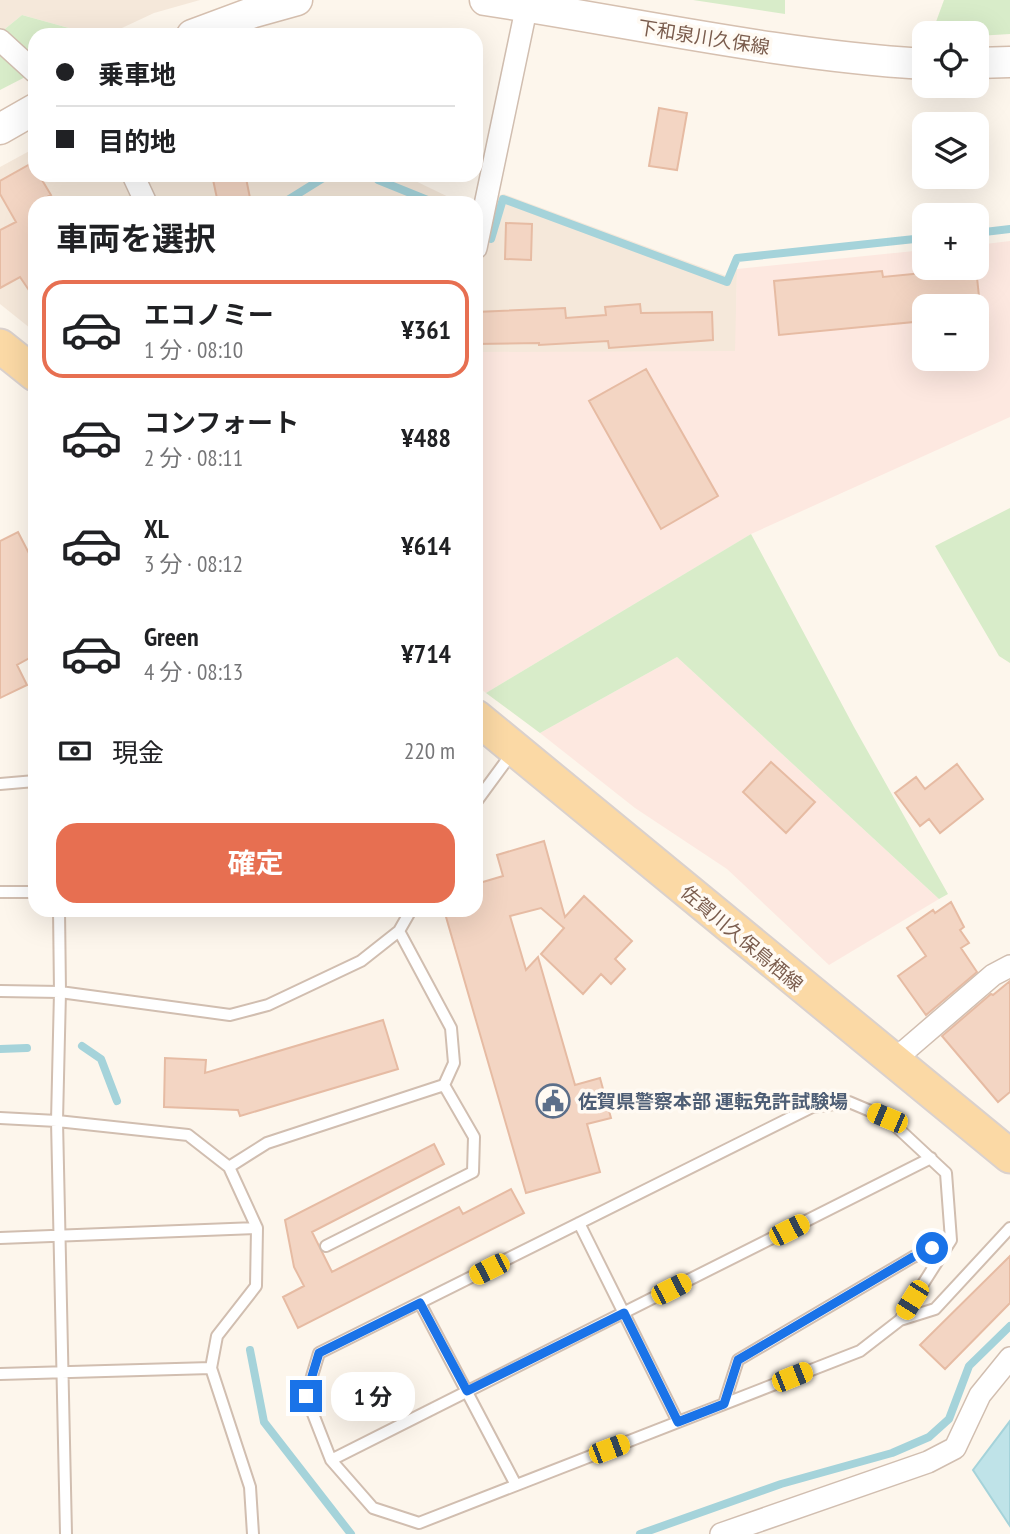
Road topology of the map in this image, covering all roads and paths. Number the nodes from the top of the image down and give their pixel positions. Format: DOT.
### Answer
graph roads {
  1 [pos="297,0"];
  2 [pos="485,0"];
  3 [pos="527,3"];
  4 [pos="211,28"];
  5 [pos="0,40"];
  6 [pos="1010,62"];
  7 [pos="912,63"];
  8 [pos="989,63"];
  9 [pos="28,66"];
  10 [pos="28,113"];
  11 [pos="0,129"];
  12 [pos="483,214"];
  13 [pos="0,346"];
  14 [pos="28,368"];
  15 [pos="483,722"];
  16 [pos="516,748"];
  17 [pos="28,782"];
  18 [pos="0,784"];
  19 [pos="483,793"];
  20 [pos="0,892"];
  21 [pos="28,892"];
  22 [pos="59,917"];
  23 [pos="407,917"];
  24 [pos="399,931"];
  25 [pos="1010,966"];
  26 [pos="0,991"];
  27 [pos="60,992"];
  28 [pos="893,1061"];
  29 [pos="444,1085"];
  30 [pos="0,1118"];
  31 [pos="57,1121"];
  32 [pos="1010,1156"];
  33 [pos="931,1158"];
  34 [pos="229,1167"];
  35 [pos="579,1223"];
  36 [pos="1010,1227"];
  37 [pos="257,1228"];
  38 [pos="60,1236"];
  39 [pos="0,1238"];
  40 [pos="951,1240"];
  41 [pos="326,1246"];
  42 [pos="420,1303"];
  43 [pos="624,1313"];
  44 [pos="900,1320"];
  45 [pos="1010,1358"];
  46 [pos="211,1368"];
  47 [pos="62,1372"];
  48 [pos="0,1374"];
  49 [pos="467,1391"];
  50 [pos="724,1404"];
  51 [pos="678,1422"];
  52 [pos="331,1460"];
  53 [pos="516,1485"];
  54 [pos="66,1534"];
  55 [pos="253,1534"];
  56 [pos="721,1534"];
  1 -- 4 [label="street"];
  2 -- 3 [label="street, 下和泉川久保線"];
  3 -- 7 [label="street, 下和泉川久保線"];
  3 -- 12 [label="street"];
  5 -- 9 [label="street"];
  6 -- 8 [label="street"];
  10 -- 11 [label="street"];
  13 -- 14 [label="main road"];
  15 -- 16 [label="main road, 佐賀川久保鳥栖線"];
  16 -- 19 [label="lane"];
  16 -- 28 [label="main road, 佐賀川久保鳥栖線"];
  17 -- 18 [label="lane"];
  20 -- 21 [label="lane"];
  22 -- 27 [label="lane"];
  23 -- 24 [label="lane"];
  24 -- 27 [label="lane"];
  24 -- 29 [label="lane"];
  25 -- 28 [label="street"];
  26 -- 27 [label="lane"];
  27 -- 31 [label="lane"];
  28 -- 32 [label="main road, 佐賀川久保鳥栖線"];
  29 -- 34 [label="lane"];
  29 -- 41 [label="lane"];
  30 -- 31 [label="lane"];
  31 -- 34 [label="lane"];
  31 -- 38 [label="lane"];
  33 -- 35 [label="lane"];
  33 -- 40 [label="lane"];
  33 -- 43 [label="lane"];
  34 -- 37 [label="lane"];
  35 -- 42 [label="lane"];
  35 -- 43 [label="lane"];
  36 -- 44 [label="lane"];
  37 -- 38 [label="lane"];
  37 -- 46 [label="lane"];
  38 -- 39 [label="lane"];
  38 -- 47 [label="lane"];
  40 -- 44 [label="lane"];
  40 -- 50 [label="lane"];
  42 -- 49 [label="lane"];
  42 -- 52 [label="lane"];
  43 -- 49 [label="lane"];
  43 -- 51 [label="lane"];
  44 -- 50 [label="lane"];
  45 -- 56 [label="street"];
  46 -- 47 [label="lane"];
  46 -- 55 [label="lane"];
  47 -- 48 [label="lane"];
  47 -- 54 [label="lane"];
  49 -- 52 [label="lane"];
  49 -- 53 [label="lane"];
  50 -- 51 [label="lane"];
  51 -- 53 [label="lane"];
  52 -- 53 [label="lane"];
}
